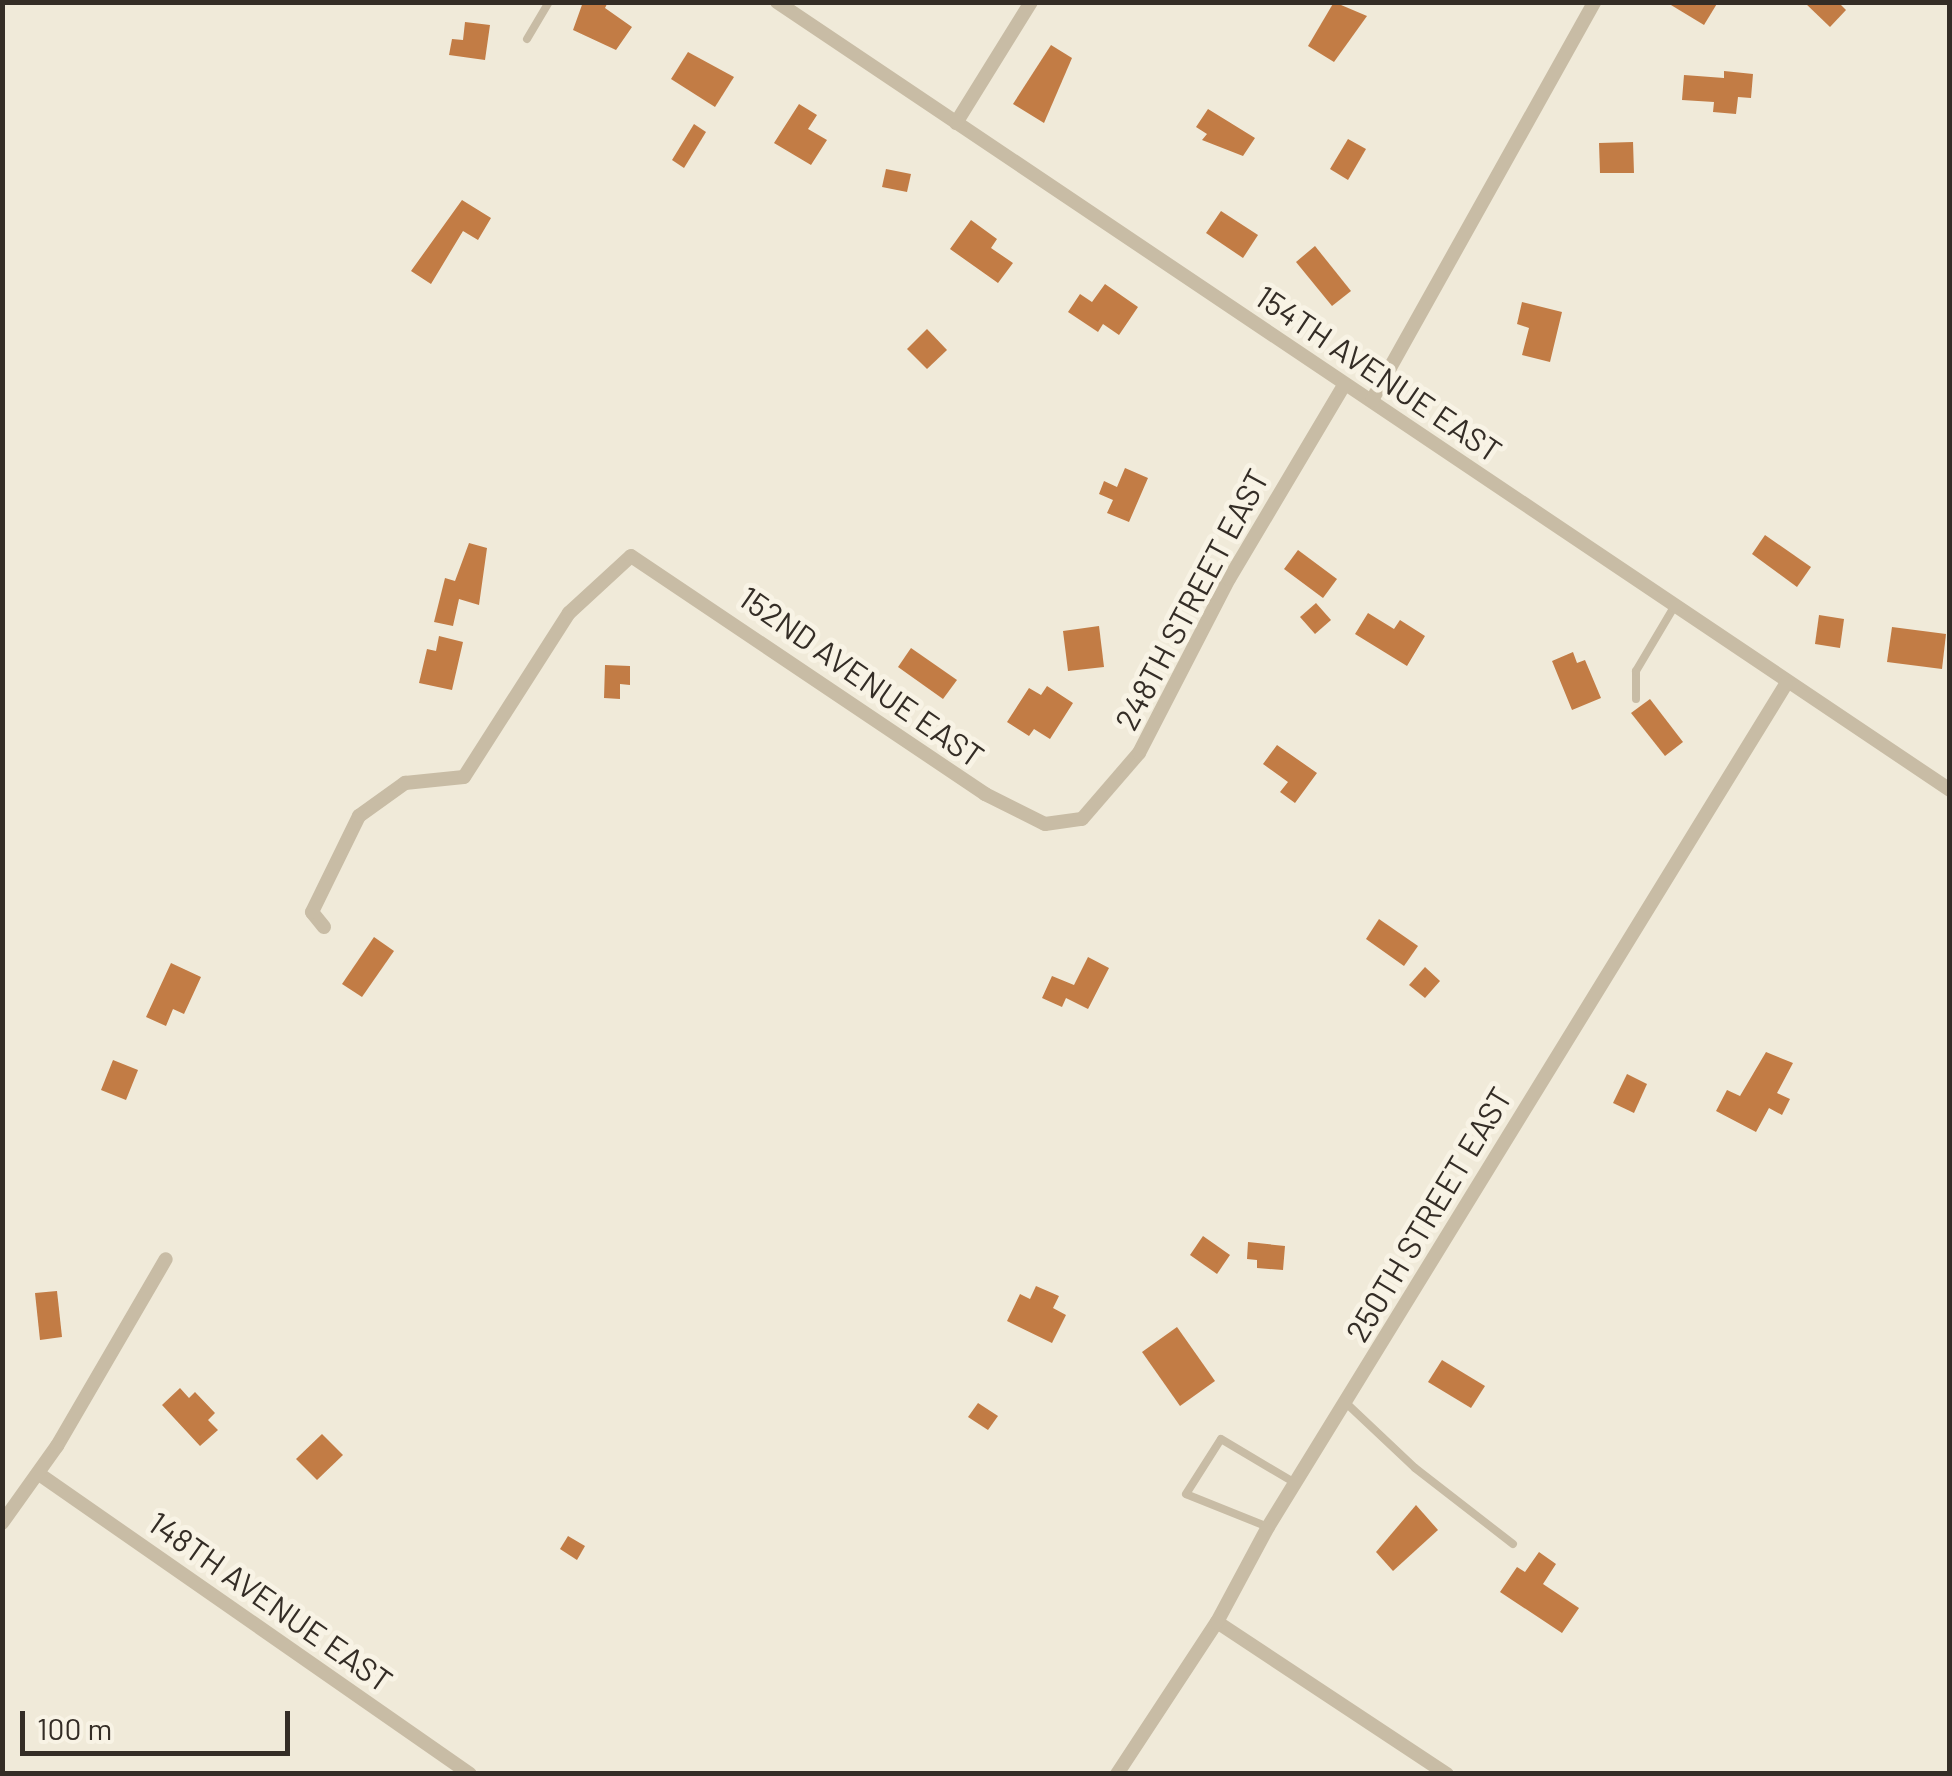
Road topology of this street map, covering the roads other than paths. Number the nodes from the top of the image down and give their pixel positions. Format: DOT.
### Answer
graph roads {
  1 [pos="548,2"];
  2 [pos="1031,2"];
  3 [pos="1594,2"];
  4 [pos="783,4"];
  5 [pos="527,40"];
  6 [pos="956,123"];
  7 [pos="1344,385"];
  8 [pos="1372,400"];
  9 [pos="1674,607"];
  10 [pos="1786,684"];
  11 [pos="1636,699"];
  12 [pos="1950,790"];
  13 [pos="1068,824"];
  14 [pos="324,927"];
  15 [pos="166,1259"];
  16 [pos="1345,1402"];
  17 [pos="39,1474"];
  18 [pos="1295,1483"];
  19 [pos="2,1522"];
  20 [pos="1268,1528"];
  21 [pos="1513,1544"];
  22 [pos="1217,1622"];
  23 [pos="470,1774"];
  24 [pos="1117,1774"];
  25 [pos="1447,1774"];
  1 -- 5 [label="lane"];
  2 -- 6 [label="street"];
  3 -- 8 [label="street"];
  4 -- 6 [label="street, 154TH AVENUE EAST"];
  6 -- 7 [label="street, 154TH AVENUE EAST"];
  7 -- 8 [label="street, 154TH AVENUE EAST"];
  7 -- 13 [label="street, 248TH STREET EAST"];
  8 -- 9 [label="street, 154TH AVENUE EAST"];
  9 -- 10 [label="street, 154TH AVENUE EAST"];
  9 -- 11 [label="lane"];
  10 -- 12 [label="street, 154TH AVENUE EAST"];
  10 -- 16 [label="street, 250TH STREET EAST"];
  13 -- 14 [label="street, 152ND AVENUE EAST"];
  15 -- 17 [label="street"];
  16 -- 18 [label="street, 250TH STREET EAST"];
  16 -- 21 [label="lane"];
  17 -- 19 [label="street"];
  17 -- 23 [label="street, 148TH AVENUE EAST"];
  18 -- 20 [label="street, 250TH STREET EAST"];
  18 -- 20 [label="lane"];
  20 -- 22 [label="street, 250TH STREET EAST"];
  22 -- 24 [label="street, 250TH STREET EAST"];
  22 -- 25 [label="street"];
}
